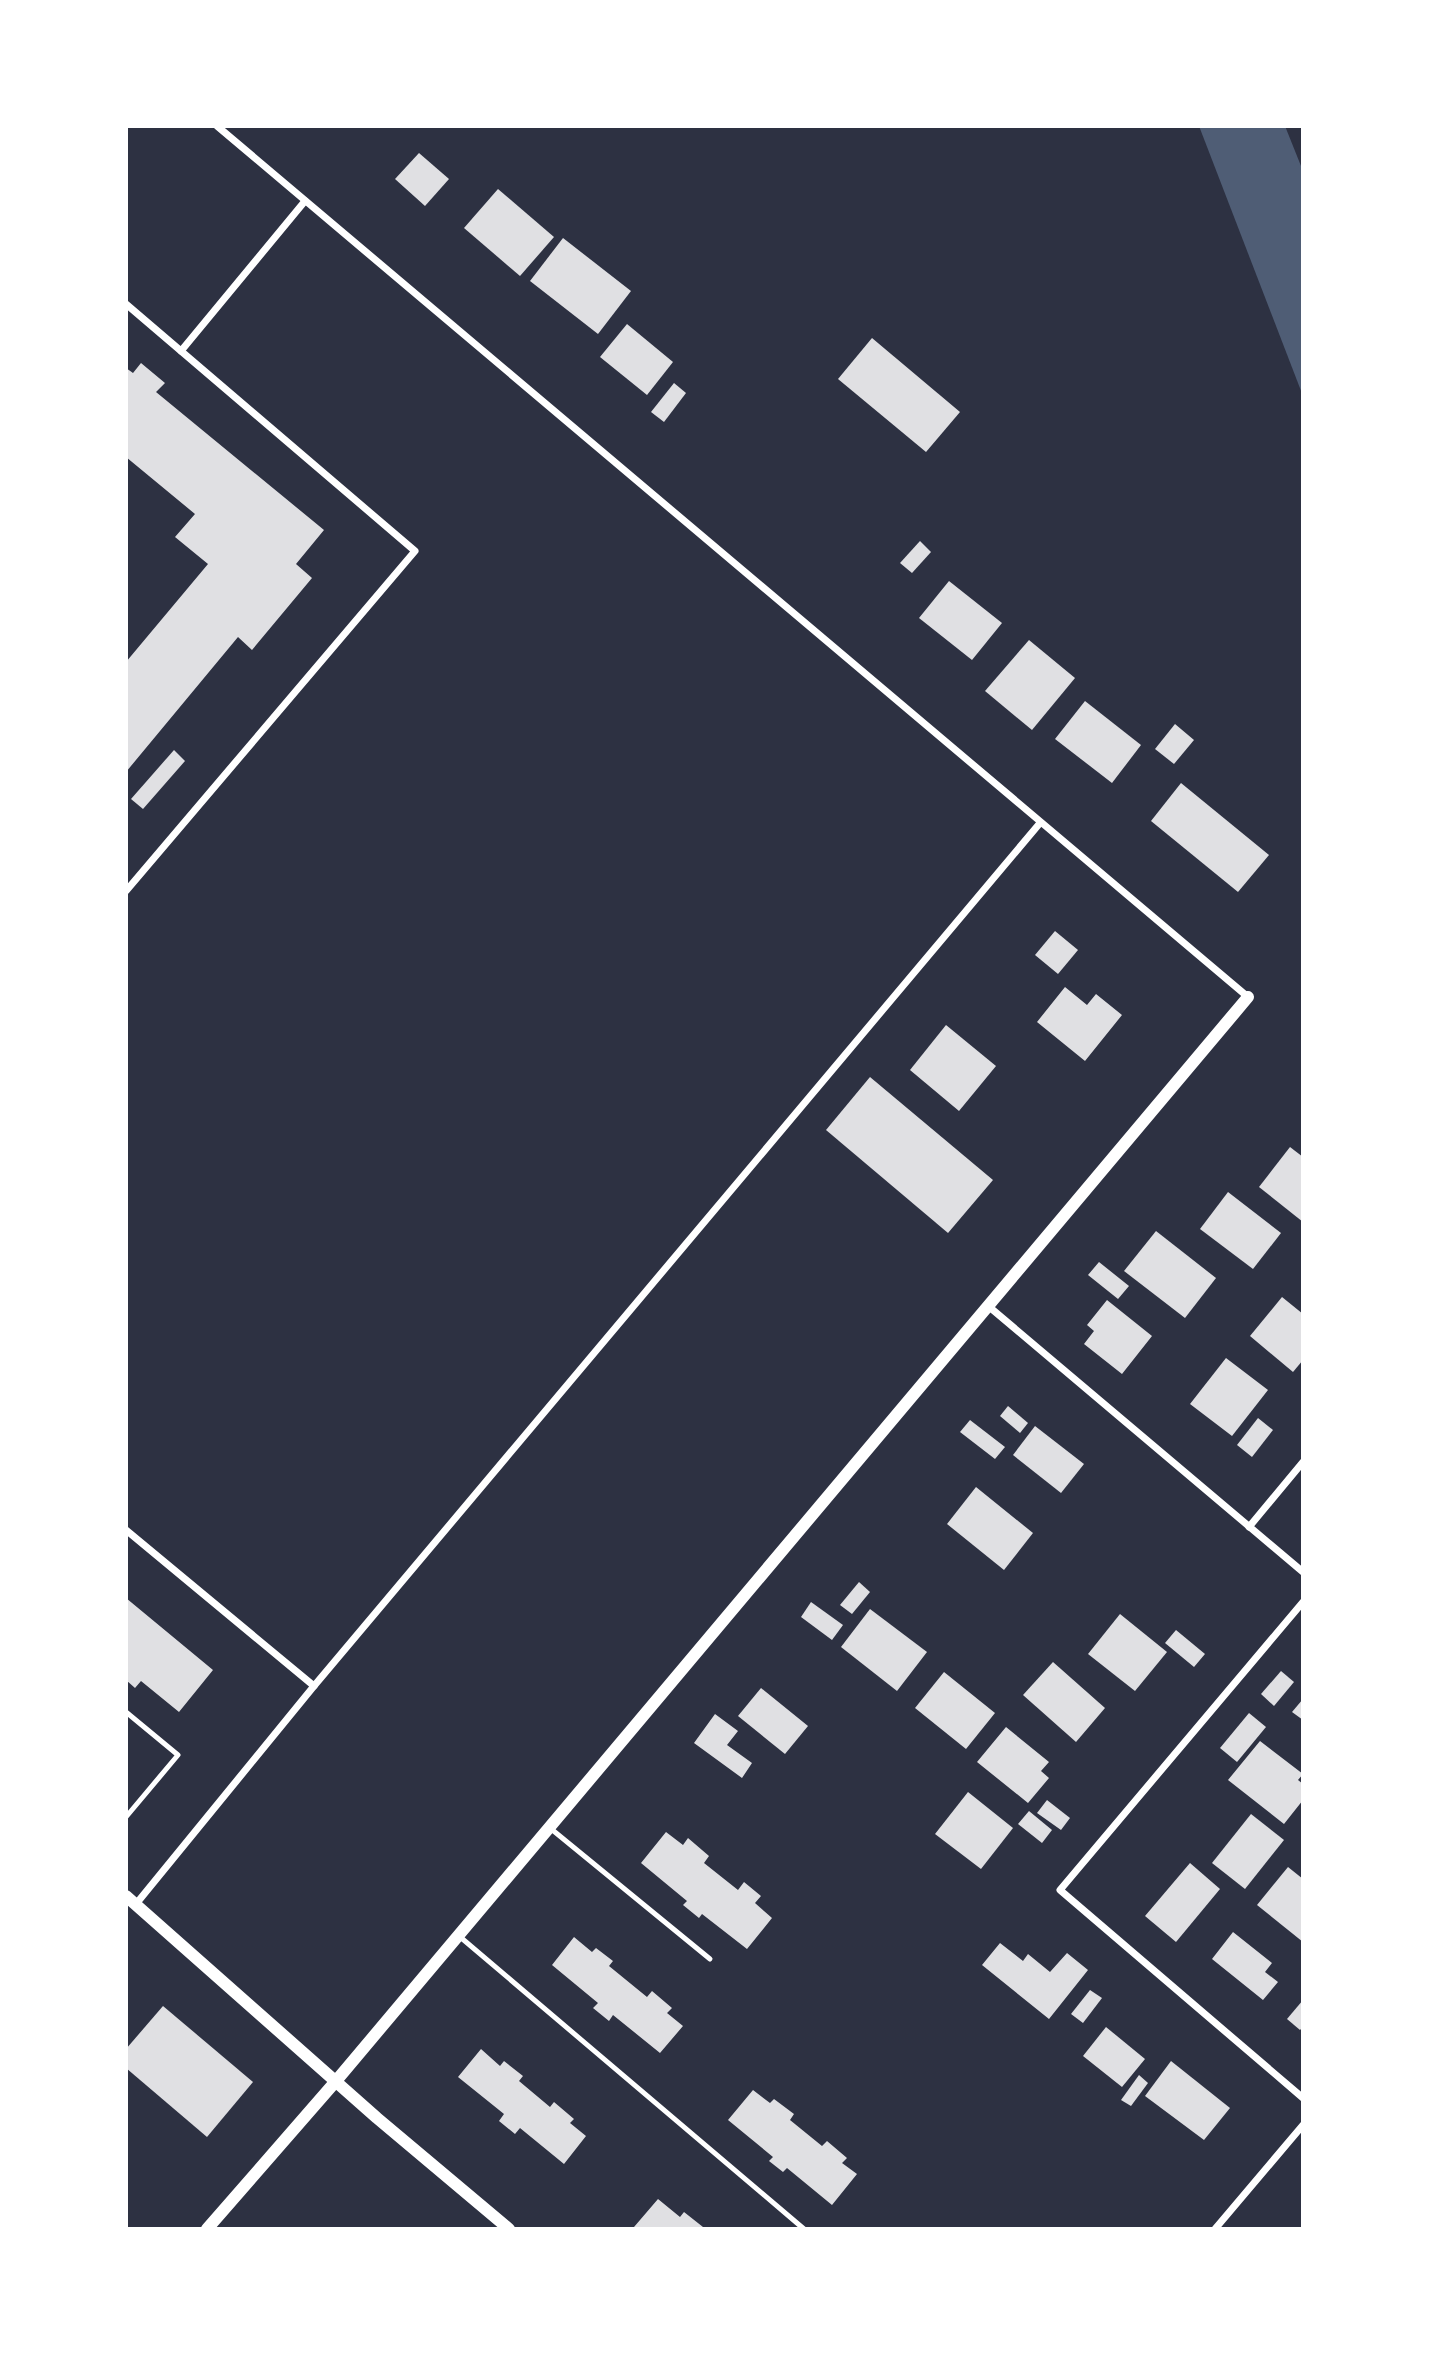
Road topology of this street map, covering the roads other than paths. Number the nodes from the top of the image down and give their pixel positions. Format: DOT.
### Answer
graph roads {
  1 [pos="217,126"];
  2 [pos="305,201"];
  3 [pos="126,304"];
  4 [pos="181,351"];
  5 [pos="1040,823"];
  6 [pos="126,891"];
  7 [pos="1248,997"];
  8 [pos="987,1305"];
  9 [pos="1303,1462"];
  10 [pos="1249,1527"];
  11 [pos="126,1531"];
  12 [pos="1303,1572"];
  13 [pos="1303,1602"];
  14 [pos="314,1686"];
  15 [pos="126,1712"];
  16 [pos="126,1817"];
  17 [pos="549,1827"];
  18 [pos="131,1900"];
  19 [pos="458,1935"];
  20 [pos="710,1959"];
  21 [pos="335,2081"];
  22 [pos="1303,2098"];
  23 [pos="1303,2125"];
  24 [pos="207,2229"];
  25 [pos="509,2229"];
  26 [pos="804,2229"];
  27 [pos="1214,2229"];
  1 -- 2 [label="street"];
  2 -- 4 [label="street"];
  2 -- 5 [label="street"];
  3 -- 4 [label="street"];
  4 -- 6 [label="street"];
  5 -- 7 [label="street"];
  5 -- 14 [label="street"];
  7 -- 8 [label="street"];
  8 -- 10 [label="street"];
  8 -- 17 [label="street"];
  9 -- 10 [label="street"];
  10 -- 12 [label="street"];
  11 -- 14 [label="street"];
  13 -- 22 [label="street"];
  14 -- 18 [label="street"];
  15 -- 16 [label="lane"];
  17 -- 19 [label="street"];
  17 -- 20 [label="lane"];
  18 -- 21 [label="street"];
  19 -- 21 [label="street"];
  19 -- 26 [label="lane"];
  21 -- 24 [label="street"];
  21 -- 25 [label="street"];
  23 -- 27 [label="street"];
}
